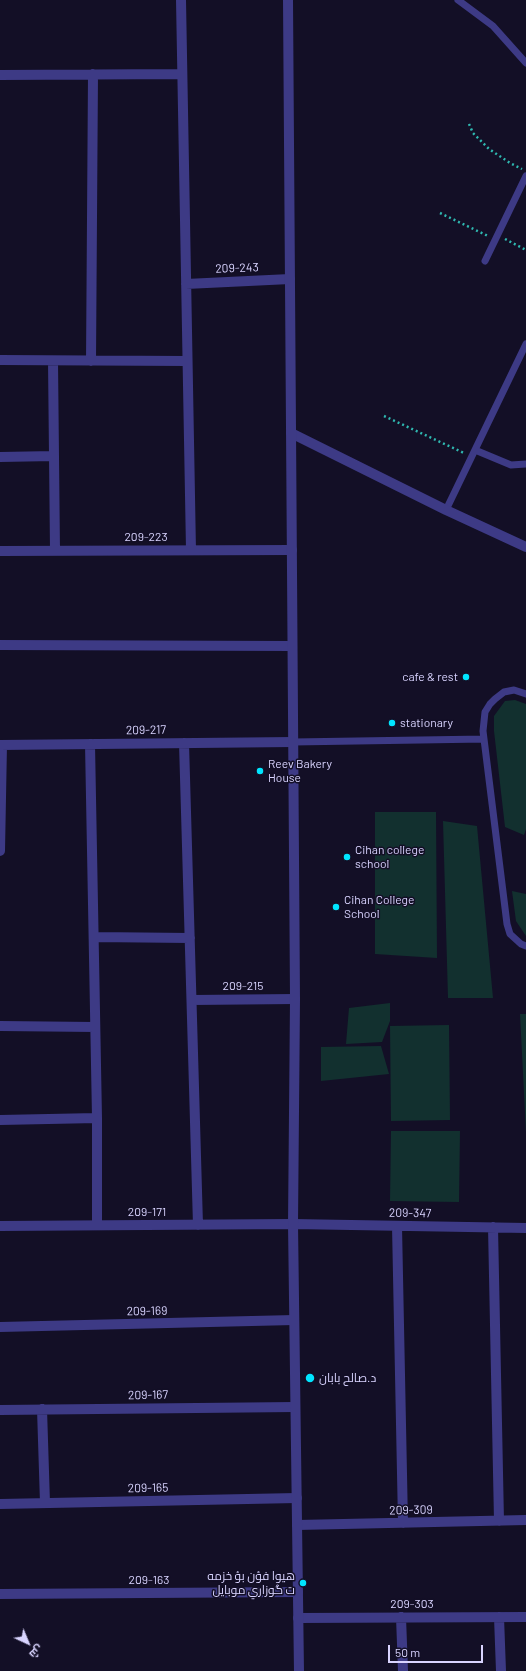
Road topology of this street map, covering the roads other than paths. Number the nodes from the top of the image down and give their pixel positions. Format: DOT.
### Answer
graph roads {
  1 [pos="181,0"];
  2 [pos="288,0"];
  3 [pos="458,0"];
  4 [pos="526,64"];
  5 [pos="93,74"];
  6 [pos="182,74"];
  7 [pos="0,75"];
  8 [pos="526,176"];
  9 [pos="485,261"];
  10 [pos="290,279"];
  11 [pos="186,284"];
  12 [pos="526,344"];
  13 [pos="0,360"];
  14 [pos="53,361"];
  15 [pos="91,361"];
  16 [pos="187,361"];
  17 [pos="291,433"];
  18 [pos="473,453"];
  19 [pos="54,456"];
  20 [pos="0,457"];
  21 [pos="526,464"];
  22 [pos="446,510"];
  23 [pos="526,547"];
  24 [pos="191,550"];
  25 [pos="292,550"];
  26 [pos="0,551"];
  27 [pos="55,551"];
  28 [pos="0,645"];
  29 [pos="292,646"];
  30 [pos="526,694"];
  31 [pos="484,739"];
  32 [pos="293,742"];
  33 [pos="184,743"];
  34 [pos="90,744"];
  35 [pos="1,745"];
  36 [pos="0,836"];
  37 [pos="0,851"];
  38 [pos="94,937"];
  39 [pos="190,938"];
  40 [pos="526,946"];
  41 [pos="295,999"];
  42 [pos="192,1000"];
  43 [pos="0,1026"];
  44 [pos="95,1027"];
  45 [pos="97,1118"];
  46 [pos="0,1120"];
  47 [pos="293,1224"];
  48 [pos="198,1225"];
  49 [pos="0,1226"];
  50 [pos="97,1226"];
  51 [pos="397,1226"];
  52 [pos="493,1227"];
  53 [pos="526,1228"];
  54 [pos="294,1320"];
  55 [pos="0,1328"];
  56 [pos="295,1407"];
  57 [pos="42,1409"];
  58 [pos="0,1410"];
  59 [pos="297,1498"];
  60 [pos="45,1503"];
  61 [pos="0,1504"];
  62 [pos="526,1520"];
  63 [pos="499,1521"];
  64 [pos="403,1523"];
  65 [pos="297,1525"];
  66 [pos="298,1592"];
  67 [pos="0,1594"];
  68 [pos="401,1617"];
  69 [pos="499,1617"];
  70 [pos="526,1617"];
  71 [pos="298,1618"];
  72 [pos="299,1671"];
  73 [pos="403,1671"];
  74 [pos="501,1671"];
  1 -- 6 [label="street"];
  2 -- 10 [label="street"];
  3 -- 4 [label="lane"];
  5 -- 6 [label="street"];
  5 -- 7 [label="street"];
  5 -- 15 [label="street"];
  6 -- 11 [label="street"];
  8 -- 9 [label="lane"];
  10 -- 11 [label="street, 209-243"];
  10 -- 17 [label="street"];
  11 -- 16 [label="street"];
  12 -- 18 [label="lane"];
  13 -- 14 [label="street"];
  14 -- 15 [label="street"];
  14 -- 19 [label="street"];
  15 -- 16 [label="street"];
  16 -- 24 [label="street"];
  17 -- 22 [label="street"];
  17 -- 25 [label="street"];
  18 -- 21 [label="lane"];
  18 -- 22 [label="lane"];
  19 -- 20 [label="street"];
  19 -- 27 [label="street"];
  22 -- 23 [label="street"];
  24 -- 25 [label="street, 209-223"];
  24 -- 27 [label="street, 209-223"];
  25 -- 29 [label="street"];
  26 -- 27 [label="street, 209-223"];
  28 -- 29 [label="street"];
  29 -- 32 [label="street"];
  30 -- 31 [label="lane"];
  31 -- 32 [label="lane"];
  31 -- 40 [label="lane"];
  32 -- 33 [label="street, 209-217"];
  32 -- 41 [label="street"];
  33 -- 34 [label="street, 209-217"];
  33 -- 39 [label="street"];
  34 -- 35 [label="street, 209-217"];
  34 -- 38 [label="street"];
  35 -- 36 [label="street"];
  36 -- 37 [label="street"];
  38 -- 39 [label="street"];
  38 -- 44 [label="street"];
  39 -- 42 [label="street"];
  41 -- 42 [label="street, 209-215"];
  41 -- 47 [label="street"];
  42 -- 48 [label="street"];
  43 -- 44 [label="street"];
  44 -- 45 [label="street"];
  45 -- 46 [label="street"];
  45 -- 50 [label="street"];
  47 -- 48 [label="street, 209-171"];
  47 -- 51 [label="street, 209-347"];
  47 -- 54 [label="street"];
  48 -- 50 [label="street, 209-171"];
  49 -- 50 [label="street, 209-171"];
  51 -- 52 [label="street, 209-347"];
  51 -- 64 [label="street"];
  52 -- 53 [label="street, 209-347"];
  52 -- 63 [label="street"];
  54 -- 55 [label="street, 209-169"];
  54 -- 56 [label="street"];
  56 -- 57 [label="street, 209-167"];
  56 -- 59 [label="street"];
  57 -- 58 [label="street, 209-167"];
  57 -- 60 [label="street"];
  59 -- 60 [label="street, 209-165"];
  59 -- 65 [label="street"];
  60 -- 61 [label="street, 209-165"];
  62 -- 63 [label="street, 209-309"];
  63 -- 64 [label="street, 209-309"];
  64 -- 65 [label="street, 209-309"];
  65 -- 66 [label="street"];
  66 -- 67 [label="street, 209-163"];
  66 -- 71 [label="street"];
  68 -- 69 [label="street, 209-303"];
  68 -- 71 [label="street, 209-303"];
  68 -- 73 [label="street"];
  69 -- 70 [label="street, 209-303"];
  69 -- 74 [label="street"];
  71 -- 72 [label="street"];
}
